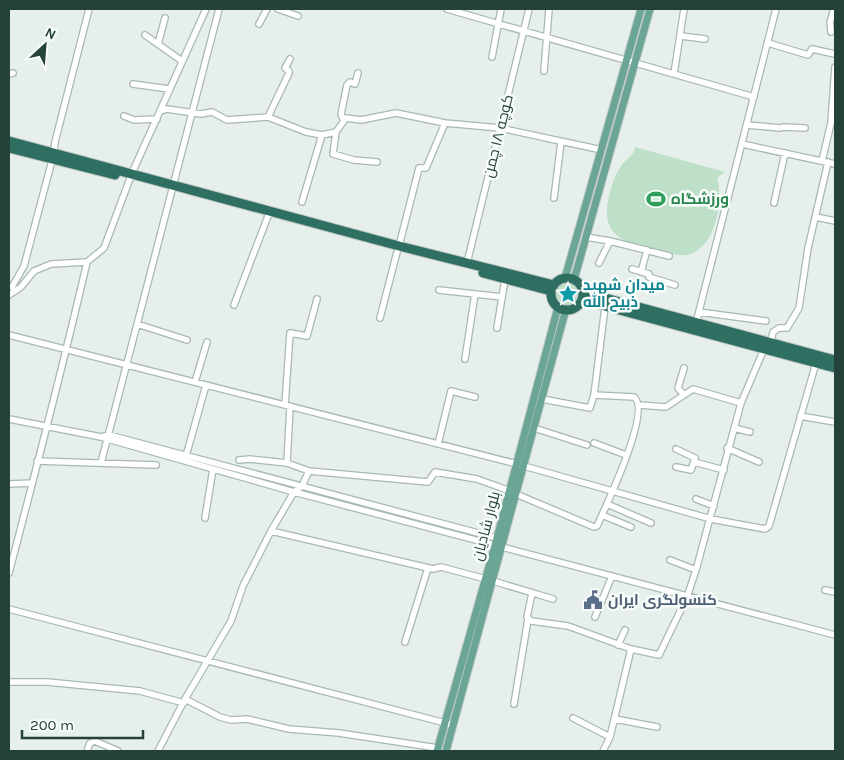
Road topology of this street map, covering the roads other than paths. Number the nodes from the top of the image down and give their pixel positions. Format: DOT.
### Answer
graph roads {
  1 [pos="89,9"];
  2 [pos="206,9"];
  3 [pos="219,9"];
  4 [pos="267,9"];
  5 [pos="278,9"];
  6 [pos="447,9"];
  7 [pos="501,9"];
  8 [pos="529,9"];
  9 [pos="549,9"];
  10 [pos="640,9"];
  11 [pos="650,9"];
  12 [pos="684,9"];
  13 [pos="776,9"];
  14 [pos="834,9"];
  15 [pos="298,16"];
  16 [pos="165,18"];
  17 [pos="497,23"];
  18 [pos="259,24"];
  19 [pos="523,31"];
  20 [pos="831,32"];
  21 [pos="145,35"];
  22 [pos="681,36"];
  23 [pos="547,38"];
  24 [pos="704,39"];
  25 [pos="158,44"];
  26 [pos="768,44"];
  27 [pos="835,54"];
  28 [pos="492,56"];
  29 [pos="290,59"];
  30 [pos="626,60"];
  31 [pos="182,61"];
  32 [pos="636,63"];
  33 [pos="835,67"];
  34 [pos="544,71"];
  35 [pos="358,73"];
  36 [pos="674,74"];
  37 [pos="133,84"];
  38 [pos="169,89"];
  39 [pos="754,97"];
  40 [pos="160,111"];
  41 [pos="192,112"];
  42 [pos="124,116"];
  43 [pos="268,117"];
  44 [pos="157,119"];
  45 [pos="343,119"];
  46 [pos="445,123"];
  47 [pos="747,125"];
  48 [pos="500,128"];
  49 [pos="805,128"];
  50 [pos="336,132"];
  51 [pos="322,135"];
  52 [pos="9,141"];
  53 [pos="561,142"];
  54 [pos="742,144"];
  55 [pos="9,148"];
  56 [pos="602,150"];
  57 [pos="785,153"];
  58 [pos="54,156"];
  59 [pos="377,162"];
  60 [pos="825,162"];
  61 [pos="835,164"];
  62 [pos="131,176"];
  63 [pos="174,188"];
  64 [pos="554,198"];
  65 [pos="302,202"];
  66 [pos="774,203"];
  67 [pos="268,216"];
  68 [pos="816,217"];
  69 [pos="835,221"];
  70 [pos="586,237"];
  71 [pos="610,240"];
  72 [pos="398,249"];
  73 [pos="647,250"];
  74 [pos="669,256"];
  75 [pos="87,262"];
  76 [pos="467,263"];
  77 [pos="599,263"];
  78 [pos="632,269"];
  79 [pos="641,272"];
  80 [pos="505,279"];
  81 [pos="570,279"];
  82 [pos="675,285"];
  83 [pos="12,288"];
  84 [pos="553,288"];
  85 [pos="438,290"];
  86 [pos="475,294"];
  87 [pos="9,295"];
  88 [pos="582,296"];
  89 [pos="502,297"];
  90 [pos="317,299"];
  91 [pos="234,305"];
  92 [pos="605,307"];
  93 [pos="562,308"];
  94 [pos="699,312"];
  95 [pos="380,318"];
  96 [pos="766,321"];
  97 [pos="696,323"];
  98 [pos="137,324"];
  99 [pos="497,328"];
  100 [pos="9,335"];
  101 [pos="187,340"];
  102 [pos="207,342"];
  103 [pos="767,346"];
  104 [pos="67,350"];
  105 [pos="464,359"];
  106 [pos="835,360"];
  107 [pos="816,363"];
  108 [pos="126,364"];
  109 [pos="684,368"];
  110 [pos="835,368"];
  111 [pos="195,382"];
  112 [pos="206,385"];
  113 [pos="594,394"];
  114 [pos="682,394"];
  115 [pos="475,397"];
  116 [pos="542,399"];
  117 [pos="741,403"];
  118 [pos="640,405"];
  119 [pos="288,406"];
  120 [pos="800,416"];
  121 [pos="9,419"];
  122 [pos="835,422"];
  123 [pos="47,428"];
  124 [pos="534,428"];
  125 [pos="734,428"];
  126 [pos="750,432"];
  127 [pos="107,438"];
  128 [pos="594,443"];
  129 [pos="438,444"];
  130 [pos="587,445"];
  131 [pos="727,448"];
  132 [pos="676,449"];
  133 [pos="626,455"];
  134 [pos="186,456"];
  135 [pos="238,460"];
  136 [pos="37,461"];
  137 [pos="694,462"];
  138 [pos="759,462"];
  139 [pos="101,463"];
  140 [pos="287,463"];
  141 [pos="156,464"];
  142 [pos="520,465"];
  143 [pos="676,466"];
  144 [pos="213,469"];
  145 [pos="724,470"];
  146 [pos="309,471"];
  147 [pos="32,483"];
  148 [pos="9,484"];
  149 [pos="302,486"];
  150 [pos="294,492"];
  151 [pos="513,492"];
  152 [pos="612,492"];
  153 [pos="696,499"];
  154 [pos="607,504"];
  155 [pos="714,506"];
  156 [pos="602,516"];
  157 [pos="205,518"];
  158 [pos="711,519"];
  159 [pos="650,523"];
  160 [pos="632,526"];
  161 [pos="271,531"];
  162 [pos="499,542"];
  163 [pos="670,560"];
  164 [pos="428,568"];
  165 [pos="696,570"];
  166 [pos="9,573"];
  167 [pos="612,576"];
  168 [pos="489,580"];
  169 [pos="825,590"];
  170 [pos="835,592"];
  171 [pos="532,593"];
  172 [pos="687,597"];
  173 [pos="552,599"];
  174 [pos="9,609"];
  175 [pos="595,617"];
  176 [pos="528,619"];
  177 [pos="625,630"];
  178 [pos="835,635"];
  179 [pos="406,642"];
  180 [pos="618,645"];
  181 [pos="631,649"];
  182 [pos="208,660"];
  183 [pos="9,682"];
  184 [pos="184,701"];
  185 [pos="514,704"];
  186 [pos="573,718"];
  187 [pos="615,718"];
  188 [pos="445,723"];
  189 [pos="453,725"];
  190 [pos="657,727"];
  191 [pos="610,737"];
  192 [pos="438,749"];
  193 [pos="87,751"];
  194 [pos="118,751"];
  195 [pos="158,751"];
  196 [pos="446,751"];
  197 [pos="603,751"];
  1 -- 58 [label="street"];
  2 -- 31 [label="street"];
  3 -- 41 [label="street"];
  4 -- 18 [label="street"];
  5 -- 15 [label="street"];
  6 -- 17 [label="street"];
  7 -- 17 [label="street"];
  8 -- 19 [label="street, كوچه ١٨ چمن"];
  9 -- 23 [label="street"];
  10 -- 30 [label="main road"];
  11 -- 32 [label="main road"];
  12 -- 22 [label="street"];
  13 -- 26 [label="street"];
  14 -- 20 [label="street"];
  16 -- 25 [label="street"];
  17 -- 19 [label="street"];
  17 -- 28 [label="street"];
  19 -- 23 [label="street"];
  19 -- 48 [label="street, كوچه ١٨ چمن"];
  21 -- 25 [label="street"];
  22 -- 24 [label="street"];
  22 -- 36 [label="street"];
  23 -- 30 [label="street"];
  23 -- 34 [label="street"];
  25 -- 31 [label="street"];
  26 -- 27 [label="street"];
  26 -- 39 [label="street"];
  29 -- 43 [label="street"];
  30 -- 32 [label="street"];
  30 -- 56 [label="main road"];
  31 -- 38 [label="street"];
  32 -- 36 [label="street"];
  32 -- 70 [label="main road"];
  33 -- 60 [label="street"];
  35 -- 45 [label="street"];
  36 -- 39 [label="street"];
  37 -- 38 [label="street"];
  38 -- 40 [label="street"];
  39 -- 47 [label="street"];
  40 -- 41 [label="street"];
  40 -- 44 [label="street"];
  41 -- 43 [label="street"];
  41 -- 63 [label="street"];
  42 -- 44 [label="street"];
  43 -- 51 [label="street"];
  44 -- 62 [label="street"];
  45 -- 46 [label="street"];
  45 -- 50 [label="street"];
  46 -- 48 [label="street"];
  46 -- 72 [label="street"];
  47 -- 49 [label="street"];
  47 -- 54 [label="street"];
  48 -- 53 [label="street"];
  48 -- 76 [label="street, كوچه ١٨ چمن"];
  50 -- 51 [label="street"];
  50 -- 59 [label="street"];
  51 -- 65 [label="street"];
  52 -- 58 [label="highway"];
  53 -- 56 [label="street"];
  53 -- 64 [label="street"];
  54 -- 57 [label="street"];
  54 -- 94 [label="street"];
  55 -- 58 [label="highway"];
  56 -- 81 [label="main road"];
  57 -- 60 [label="street"];
  57 -- 66 [label="street"];
  58 -- 62 [label="highway"];
  58 -- 83 [label="street"];
  60 -- 61 [label="street"];
  60 -- 68 [label="street"];
  62 -- 63 [label="highway"];
  62 -- 75 [label="street"];
  63 -- 67 [label="highway"];
  63 -- 72 [label="highway"];
  63 -- 98 [label="street"];
  67 -- 72 [label="highway"];
  67 -- 91 [label="street"];
  68 -- 69 [label="street"];
  68 -- 103 [label="street"];
  70 -- 71 [label="street"];
  70 -- 81 [label="main road"];
  71 -- 73 [label="street"];
  71 -- 77 [label="street"];
  72 -- 76 [label="highway"];
  72 -- 80 [label="highway"];
  72 -- 95 [label="street"];
  73 -- 74 [label="street"];
  73 -- 79 [label="street"];
  75 -- 83 [label="street"];
  75 -- 104 [label="street"];
  76 -- 84 [label="highway"];
  78 -- 79 [label="street"];
  79 -- 82 [label="street"];
  80 -- 84 [label="highway"];
  80 -- 89 [label="street"];
  81 -- 84 [label="highway"];
  81 -- 88 [label="highway"];
  83 -- 87 [label="street"];
  84 -- 93 [label="highway"];
  85 -- 86 [label="street"];
  86 -- 89 [label="street"];
  86 -- 105 [label="street"];
  88 -- 92 [label="highway"];
  88 -- 93 [label="highway"];
  88 -- 97 [label="highway"];
  89 -- 99 [label="street"];
  90 -- 119 [label="street"];
  92 -- 103 [label="highway"];
  92 -- 113 [label="street"];
  93 -- 116 [label="main road, بلوار شادیان"];
  93 -- 142 [label="main road, بلوار شادیان"];
  94 -- 96 [label="street"];
  94 -- 97 [label="street"];
  97 -- 103 [label="highway"];
  98 -- 101 [label="street"];
  98 -- 108 [label="street"];
  100 -- 104 [label="street"];
  102 -- 111 [label="street"];
  103 -- 106 [label="highway"];
  103 -- 107 [label="highway"];
  103 -- 117 [label="street"];
  104 -- 108 [label="street"];
  104 -- 123 [label="street"];
  107 -- 110 [label="highway"];
  107 -- 120 [label="street"];
  108 -- 111 [label="street"];
  108 -- 127 [label="street"];
  109 -- 114 [label="street"];
  111 -- 112 [label="street"];
  112 -- 119 [label="street"];
  112 -- 134 [label="street"];
  113 -- 116 [label="street"];
  113 -- 118 [label="street"];
  114 -- 117 [label="street"];
  114 -- 118 [label="street"];
  115 -- 129 [label="street"];
  116 -- 124 [label="main road, بلوار شادیان"];
  117 -- 125 [label="street"];
  118 -- 133 [label="street"];
  119 -- 129 [label="street"];
  119 -- 140 [label="street"];
  120 -- 122 [label="street"];
  120 -- 158 [label="street"];
  121 -- 123 [label="street"];
  123 -- 127 [label="street"];
  123 -- 136 [label="street"];
  124 -- 130 [label="street"];
  124 -- 142 [label="main road, بلوار شادیان"];
  125 -- 126 [label="street"];
  125 -- 131 [label="street"];
  127 -- 134 [label="street"];
  127 -- 139 [label="street"];
  127 -- 144 [label="street"];
  128 -- 133 [label="street"];
  129 -- 142 [label="street"];
  131 -- 138 [label="street"];
  131 -- 145 [label="street"];
  132 -- 137 [label="street"];
  133 -- 152 [label="street"];
  134 -- 149 [label="street"];
  135 -- 140 [label="street"];
  136 -- 139 [label="street"];
  136 -- 147 [label="street"];
  137 -- 143 [label="street"];
  137 -- 145 [label="street"];
  139 -- 141 [label="street"];
  140 -- 146 [label="street"];
  142 -- 151 [label="main road, بلوار شادیان"];
  142 -- 152 [label="street"];
  144 -- 150 [label="street"];
  144 -- 157 [label="street"];
  145 -- 155 [label="street"];
  146 -- 149 [label="street"];
  146 -- 151 [label="street"];
  147 -- 148 [label="street"];
  147 -- 166 [label="street"];
  149 -- 150 [label="street"];
  149 -- 162 [label="street"];
  150 -- 161 [label="street"];
  150 -- 162 [label="street"];
  151 -- 156 [label="street"];
  151 -- 162 [label="main road, بلوار شادیان"];
  152 -- 154 [label="street"];
  152 -- 158 [label="street"];
  153 -- 155 [label="street"];
  154 -- 156 [label="street"];
  154 -- 159 [label="street"];
  155 -- 158 [label="street"];
  156 -- 160 [label="street"];
  158 -- 165 [label="street"];
  161 -- 164 [label="street"];
  161 -- 182 [label="street"];
  162 -- 167 [label="street"];
  162 -- 168 [label="main road, بلوار شادیان"];
  163 -- 165 [label="street"];
  164 -- 168 [label="street"];
  164 -- 179 [label="street"];
  165 -- 172 [label="street"];
  167 -- 172 [label="street"];
  167 -- 175 [label="street"];
  168 -- 171 [label="street"];
  168 -- 188 [label="main road, بلوار شادیان"];
  168 -- 189 [label="main road, بلوار شادیان"];
  169 -- 170 [label="street"];
  171 -- 173 [label="street"];
  171 -- 176 [label="street"];
  172 -- 178 [label="street"];
  172 -- 181 [label="street"];
  174 -- 182 [label="street"];
  176 -- 180 [label="street"];
  176 -- 185 [label="street"];
  177 -- 180 [label="street"];
  180 -- 181 [label="street"];
  181 -- 187 [label="street"];
  182 -- 184 [label="street"];
  182 -- 188 [label="street"];
  183 -- 184 [label="street"];
  184 -- 192 [label="street"];
  184 -- 195 [label="street"];
  186 -- 191 [label="street"];
  187 -- 190 [label="street"];
  187 -- 191 [label="street"];
  188 -- 189 [label="street"];
  188 -- 192 [label="main road, بلوار شادیان"];
  189 -- 196 [label="main road, بلوار شادیان"];
  191 -- 197 [label="street"];
  193 -- 194 [label="street"];
}
